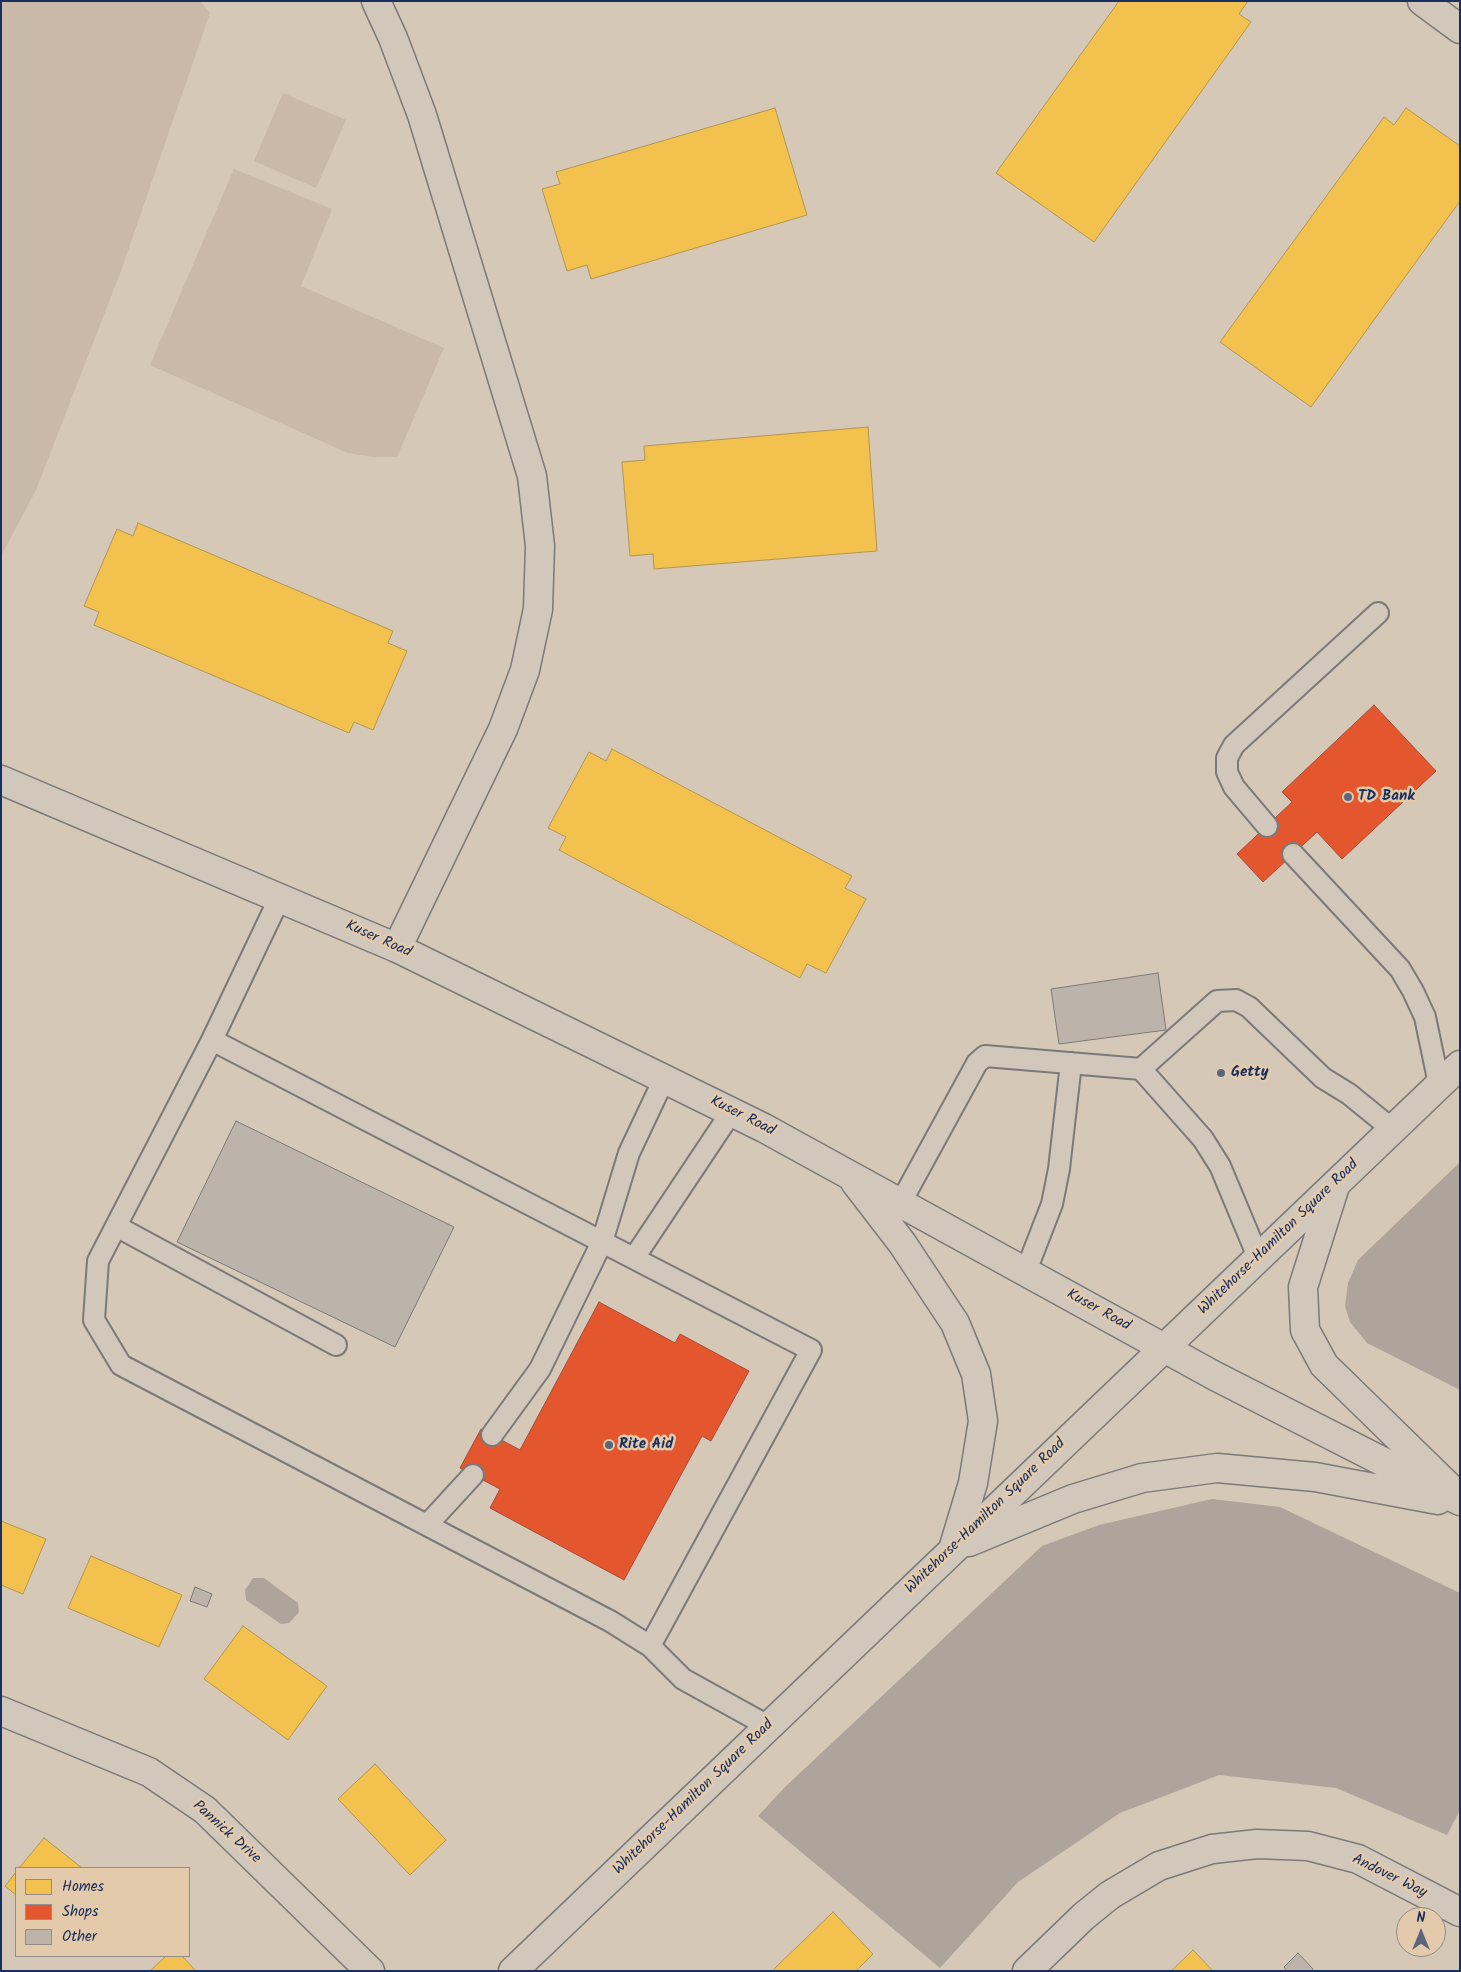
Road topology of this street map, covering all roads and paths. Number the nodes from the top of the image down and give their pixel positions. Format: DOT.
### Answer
graph roads {
  1 [pos="376,1"];
  2 [pos="1422,1"];
  3 [pos="1460,29"];
  4 [pos="1378,613"];
  5 [pos="1,780"];
  6 [pos="1267,826"];
  7 [pos="1293,854"];
  8 [pos="280,897"];
  9 [pos="397,948"];
  10 [pos="212,1040"];
  11 [pos="1071,1063"];
  12 [pos="1460,1065"];
  13 [pos="1141,1069"];
  14 [pos="664,1078"];
  15 [pos="1439,1084"];
  16 [pos="732,1111"];
  17 [pos="1392,1130"];
  18 [pos="850,1175"];
  19 [pos="1336,1183"];
  20 [pos="901,1202"];
  21 [pos="116,1226"];
  22 [pos="602,1242"];
  23 [pos="1258,1257"];
  24 [pos="634,1258"];
  25 [pos="1026,1271"];
  26 [pos="336,1345"];
  27 [pos="1164,1347"];
  28 [pos="492,1435"];
  29 [pos="473,1475"];
  30 [pos="1460,1501"];
  31 [pos="427,1525"];
  32 [pos="954,1548"];
  33 [pos="650,1646"];
  34 [pos="1,1712"];
  35 [pos="768,1726"];
  36 [pos="1460,1912"];
  37 [pos="370,1971"];
  38 [pos="514,1971"];
  39 [pos="1027,1971"];
  1 -- 9 [label="street"];
  2 -- 3 [label="street"];
  4 -- 6 [label="lane"];
  5 -- 8 [label="street, Kuser Road"];
  7 -- 15 [label="lane"];
  8 -- 9 [label="street, Kuser Road"];
  8 -- 10 [label="lane"];
  9 -- 14 [label="street, Kuser Road"];
  10 -- 21 [label="lane"];
  10 -- 22 [label="lane"];
  11 -- 13 [label="lane"];
  11 -- 20 [label="lane"];
  11 -- 25 [label="lane"];
  12 -- 15 [label="street, Whitehorse-Hamilton Square Road"];
  13 -- 17 [label="lane"];
  13 -- 23 [label="lane"];
  14 -- 16 [label="street, Kuser Road"];
  14 -- 22 [label="lane"];
  15 -- 17 [label="street, Whitehorse-Hamilton Square Road"];
  16 -- 18 [label="street, Kuser Road"];
  16 -- 24 [label="lane"];
  17 -- 19 [label="street, Whitehorse-Hamilton Square Road"];
  18 -- 20 [label="street, Kuser Road"];
  18 -- 32 [label="street"];
  19 -- 23 [label="street, Whitehorse-Hamilton Square Road"];
  19 -- 30 [label="street"];
  20 -- 25 [label="street, Kuser Road"];
  21 -- 26 [label="lane"];
  21 -- 31 [label="lane"];
  22 -- 24 [label="lane"];
  22 -- 28 [label="lane"];
  23 -- 27 [label="street, Whitehorse-Hamilton Square Road"];
  24 -- 33 [label="lane"];
  25 -- 27 [label="street, Kuser Road"];
  27 -- 30 [label="street, Kuser Road"];
  27 -- 32 [label="street, Whitehorse-Hamilton Square Road"];
  29 -- 31 [label="lane"];
  30 -- 32 [label="street"];
  31 -- 33 [label="lane"];
  32 -- 35 [label="street, Whitehorse-Hamilton Square Road"];
  33 -- 35 [label="lane"];
  34 -- 37 [label="street, Pannick Drive"];
  35 -- 38 [label="street, Whitehorse-Hamilton Square Road"];
  36 -- 39 [label="street, Andover Way"];
}
